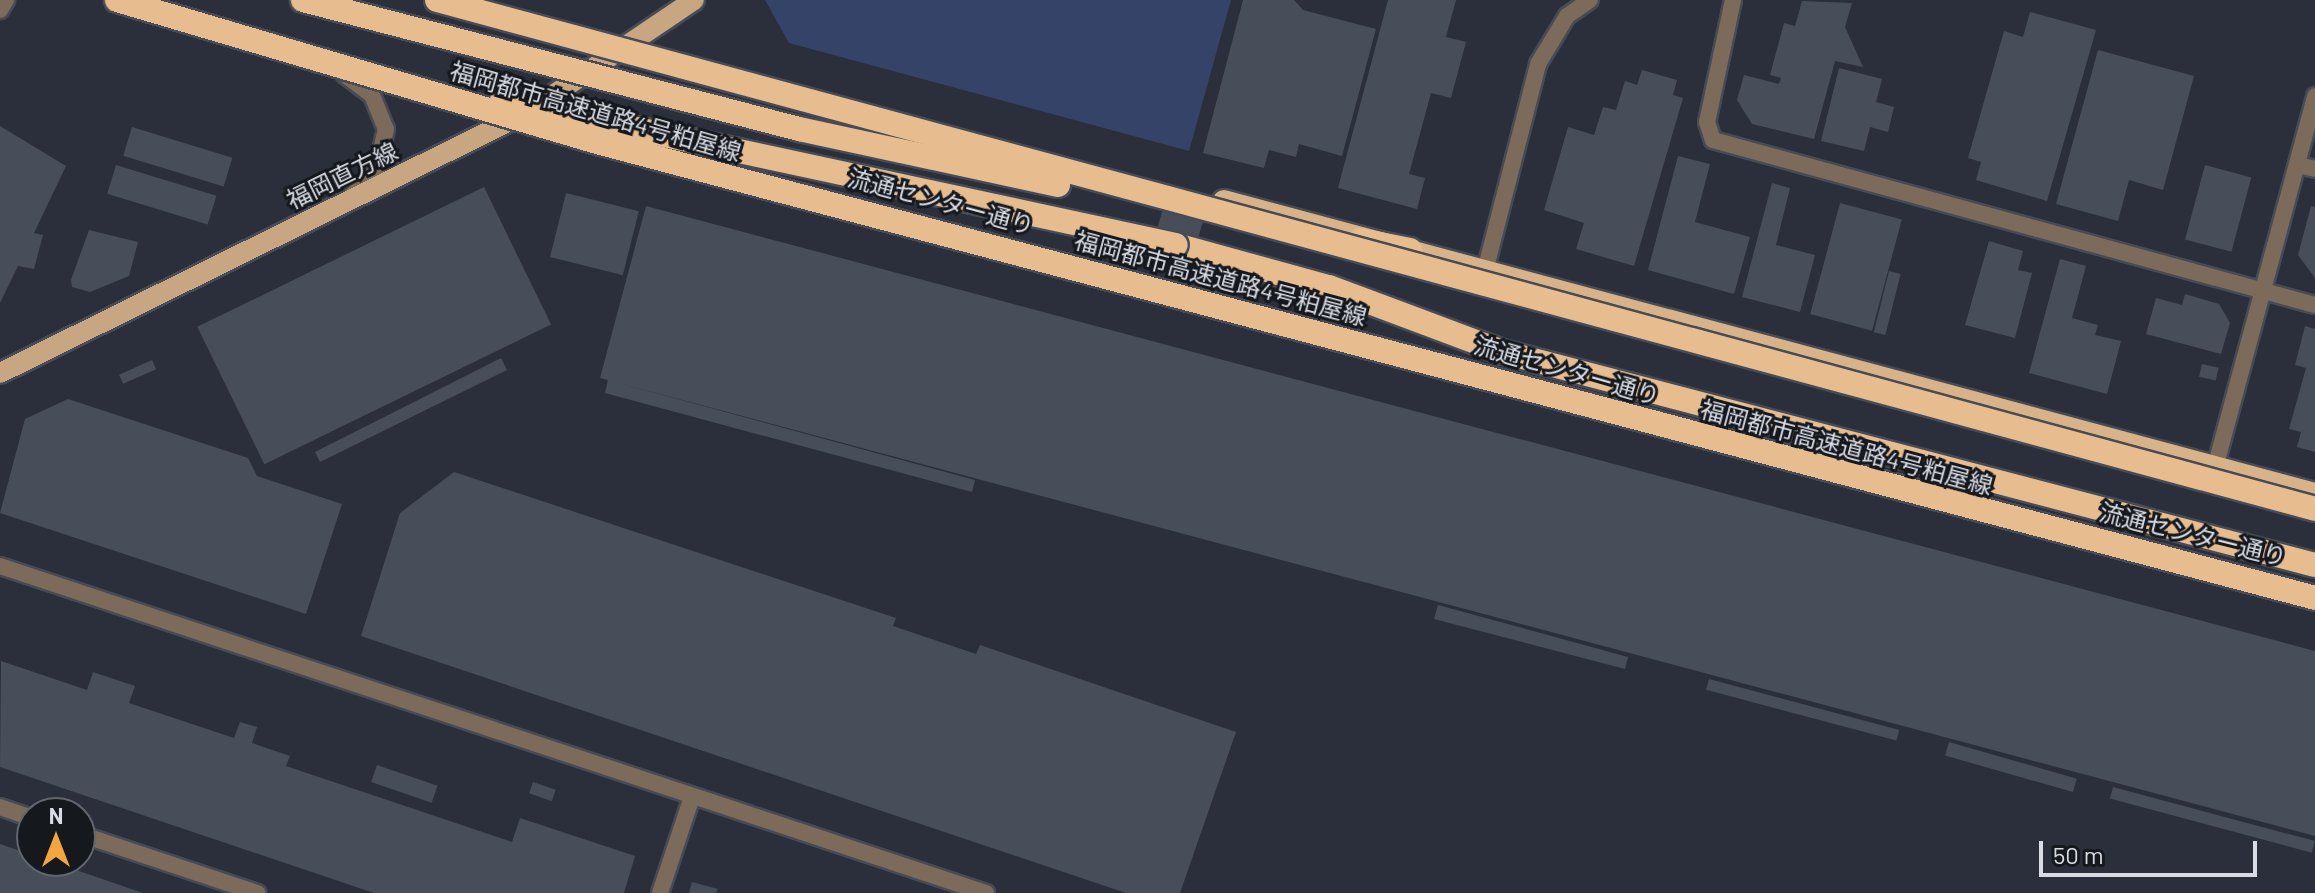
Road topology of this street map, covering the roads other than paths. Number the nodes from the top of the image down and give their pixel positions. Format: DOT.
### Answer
graph roads {
  1 [pos="6,0"];
  2 [pos="114,0"];
  3 [pos="303,0"];
  4 [pos="437,0"];
  5 [pos="465,0"];
  6 [pos="694,0"];
  7 [pos="1590,0"];
  8 [pos="1733,0"];
  9 [pos="0,10"];
  10 [pos="258,42"];
  11 [pos="634,44"];
  12 [pos="394,82"];
  13 [pos="2315,96"];
  14 [pos="528,112"];
  15 [pos="2298,165"];
  16 [pos="2315,169"];
  17 [pos="343,205"];
  18 [pos="1410,250"];
  19 [pos="1485,271"];
  20 [pos="2262,291"];
  21 [pos="2315,305"];
  22 [pos="23,362"];
  23 [pos="0,373"];
  24 [pos="0,380"];
  25 [pos="2216,464"];
  26 [pos="2315,494"];
  27 [pos="2315,509"];
  28 [pos="2315,565"];
  29 [pos="1,568"];
  30 [pos="2315,592"];
  31 [pos="2315,598"];
  32 [pos="692,797"];
  33 [pos="96,839"];
  34 [pos="257,893"];
  35 [pos="660,893"];
  36 [pos="986,893"];
  1 -- 9 [label="street"];
  2 -- 10 [label="highway, 流通センター通り"];
  2 -- 12 [label="highway, 福岡都市高速道路4号粕屋線, bridge"];
  3 -- 18 [label="highway, bridge"];
  4 -- 27 [label="highway, bridge"];
  5 -- 11 [label="highway"];
  6 -- 11 [label="main road, 福岡直方線"];
  7 -- 19 [label="street"];
  8 -- 20 [label="street"];
  10 -- 14 [label="highway, 流通センター通り"];
  10 -- 17 [label="street"];
  11 -- 14 [label="main road, 福岡直方線"];
  11 -- 18 [label="highway"];
  12 -- 28 [label="highway, bridge"];
  12 -- 31 [label="highway, 福岡都市高速道路4号粕屋線, bridge"];
  13 -- 15 [label="street"];
  14 -- 17 [label="main road, 福岡直方線"];
  14 -- 30 [label="highway, 流通センター通り"];
  15 -- 16 [label="street"];
  15 -- 20 [label="street"];
  17 -- 22 [label="main road, 福岡直方線"];
  18 -- 19 [label="highway"];
  19 -- 25 [label="highway"];
  20 -- 21 [label="street"];
  20 -- 25 [label="street"];
  22 -- 23 [label="main road, 福岡直方線"];
  22 -- 24 [label="street"];
  25 -- 26 [label="highway"];
  29 -- 32 [label="street"];
  32 -- 35 [label="street"];
  32 -- 36 [label="street"];
  33 -- 34 [label="street"];
}
